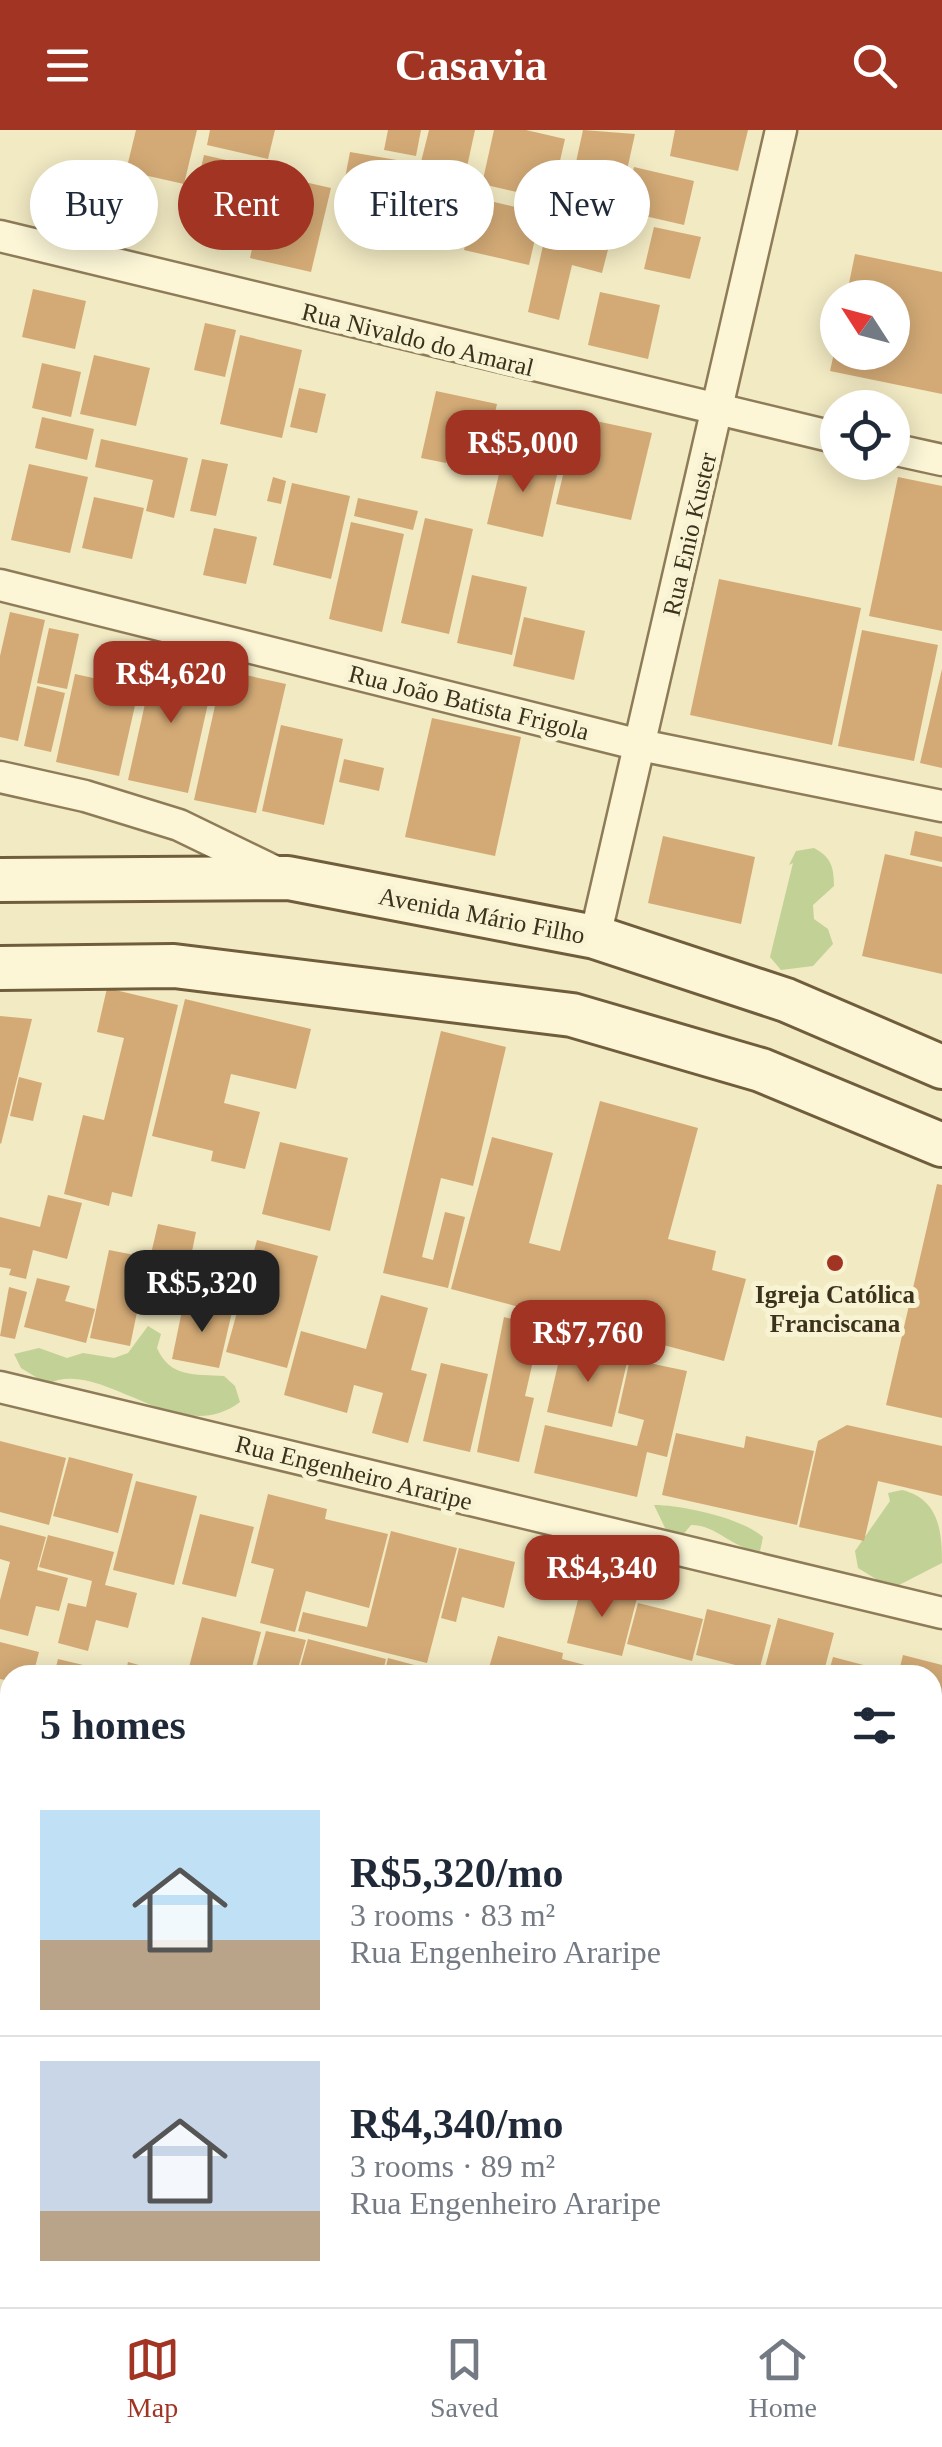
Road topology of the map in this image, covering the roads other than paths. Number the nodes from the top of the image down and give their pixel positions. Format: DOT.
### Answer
graph roads {
  1 [pos="781,130"];
  2 [pos="0,236"];
  3 [pos="718,412"];
  4 [pos="820,434"];
  5 [pos="910,454"];
  6 [pos="942,460"];
  7 [pos="0,585"];
  8 [pos="640,745"];
  9 [pos="0,777"];
  10 [pos="942,806"];
  11 [pos="288,878"];
  12 [pos="0,880"];
  13 [pos="595,937"];
  14 [pos="0,968"];
  15 [pos="942,1067"];
  16 [pos="942,1145"];
  17 [pos="0,1387"];
  18 [pos="942,1613"];
  1 -- 3 [label="street, Rua Enio Kuster"];
  2 -- 3 [label="street, Rua Nivaldo do Amaral"];
  3 -- 4 [label="street, Rua Nivaldo do Amaral"];
  3 -- 8 [label="street, Rua Enio Kuster"];
  5 -- 6 [label="street"];
  7 -- 8 [label="street, Rua João Batista Frigola"];
  8 -- 10 [label="street, Rua João Batista Frigola"];
  8 -- 13 [label="street, Rua Enio Kuster"];
  9 -- 11 [label="street"];
  11 -- 12 [label="main road, Avenida Mário Filho"];
  11 -- 13 [label="main road, Avenida Mário Filho"];
  13 -- 15 [label="main road, Avenida Mário Filho"];
  14 -- 16 [label="main road"];
  17 -- 18 [label="street, Rua Engenheiro Araripe"];
}
